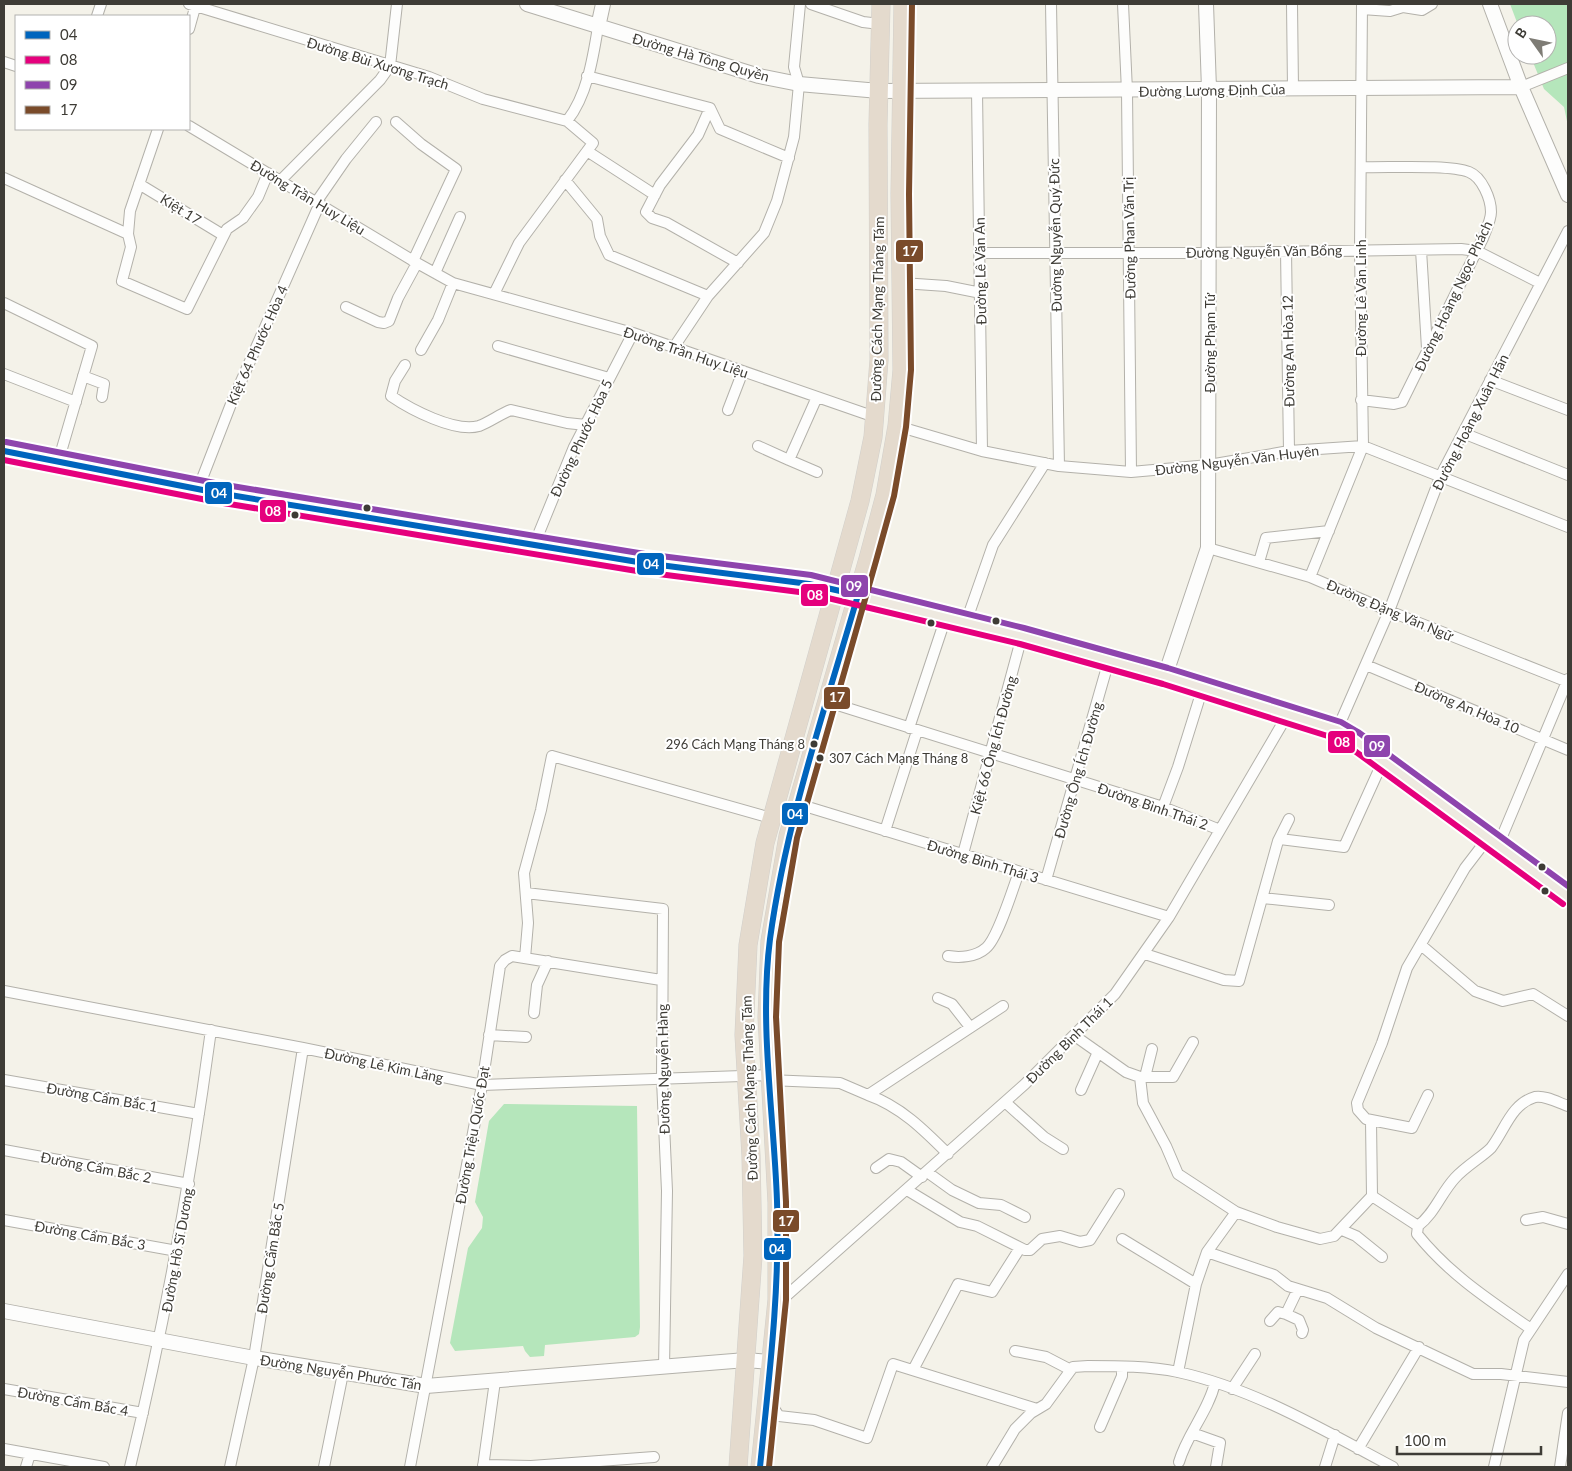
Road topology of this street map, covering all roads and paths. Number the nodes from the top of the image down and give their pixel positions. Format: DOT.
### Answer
graph roads {
  1 [pos="194,4"];
  2 [pos="397,4"];
  3 [pos="527,4"];
  4 [pos="603,4"];
  5 [pos="798,4"];
  6 [pos="811,4"];
  7 [pos="881,4"];
  8 [pos="904,4"];
  9 [pos="1051,4"];
  10 [pos="1123,4"];
  11 [pos="1206,4"];
  12 [pos="1292,4"];
  13 [pos="1432,4"];
  14 [pos="1490,4"];
  15 [pos="1362,7"];
  16 [pos="190,24"];
  17 [pos="880,24"];
  18 [pos="598,27"];
  19 [pos="390,66"];
  20 [pos="1568,68"];
  21 [pos="587,76"];
  22 [pos="798,84"];
  23 [pos="1521,87"];
  24 [pos="1209,88"];
  25 [pos="1362,88"];
  26 [pos="1293,89"];
  27 [pos="879,91"];
  28 [pos="977,91"];
  29 [pos="1053,91"];
  30 [pos="1127,91"];
  31 [pos="903,92"];
  32 [pos="710,108"];
  33 [pos="568,120"];
  34 [pos="376,122"];
  35 [pos="396,122"];
  36 [pos="190,127"];
  37 [pos="158,130"];
  38 [pos="587,151"];
  39 [pos="789,158"];
  40 [pos="1360,167"];
  41 [pos="268,173"];
  42 [pos="4,178"];
  43 [pos="281,180"];
  44 [pos="565,180"];
  45 [pos="139,184"];
  46 [pos="1568,194"];
  47 [pos="654,195"];
  48 [pos="318,202"];
  49 [pos="460,216"];
  50 [pos="1568,231"];
  51 [pos="128,234"];
  52 [pos="223,235"];
  53 [pos="1360,249"];
  54 [pos="1421,250"];
  55 [pos="1056,251"];
  56 [pos="1286,251"];
  57 [pos="1477,251"];
  58 [pos="980,252"];
  59 [pos="1129,252"];
  60 [pos="1208,253"];
  61 [pos="415,262"];
  62 [pos="738,263"];
  63 [pos="435,273"];
  64 [pos="454,283"];
  65 [pos="902,283"];
  66 [pos="1540,283"];
  67 [pos="981,293"];
  68 [pos="494,294"];
  69 [pos="708,296"];
  70 [pos="4,303"];
  71 [pos="346,307"];
  72 [pos="632,333"];
  73 [pos="498,346"];
  74 [pos="674,347"];
  75 [pos="1427,349"];
  76 [pos="421,350"];
  77 [pos="405,365"];
  78 [pos="743,371"];
  79 [pos="4,374"];
  80 [pos="83,376"];
  81 [pos="609,378"];
  82 [pos="1490,380"];
  83 [pos="817,396"];
  84 [pos="102,397"];
  85 [pos="1360,400"];
  86 [pos="76,402"];
  87 [pos="728,410"];
  88 [pos="1568,410"];
  89 [pos="875,417"];
  90 [pos="586,425"];
  91 [pos="897,426"];
  92 [pos="1463,433"];
  93 [pos="758,446"];
  94 [pos="1363,446"];
  95 [pos="982,451"];
  96 [pos="1289,451"];
  97 [pos="4,452"];
  98 [pos="789,460"];
  99 [pos="58,462"];
  100 [pos="1044,463"];
  101 [pos="1209,465"];
  102 [pos="1059,466"];
  103 [pos="817,472"];
  104 [pos="1131,472"];
  105 [pos="1441,475"];
  106 [pos="1568,475"];
  107 [pos="198,489"];
  108 [pos="1568,527"];
  109 [pos="1329,531"];
  110 [pos="534,545"];
  111 [pos="1208,548"];
  112 [pos="1259,562"];
  113 [pos="1310,577"];
  114 [pos="836,590"];
  115 [pos="858,596"];
  116 [pos="1389,611"];
  117 [pos="946,617"];
  118 [pos="966,622"];
  119 [pos="1022,636"];
  120 [pos="1109,660"];
  121 [pos="1366,665"];
  122 [pos="1165,676"];
  123 [pos="1568,681"];
  124 [pos="1203,688"];
  125 [pos="828,702"];
  126 [pos="1288,714"];
  127 [pos="913,729"];
  128 [pos="1337,730"];
  129 [pos="1543,739"];
  130 [pos="1568,750"];
  131 [pos="991,755"];
  132 [pos="1383,761"];
  133 [pos="1075,780"];
  134 [pos="798,804"];
  135 [pos="1163,807"];
  136 [pos="771,818"];
  137 [pos="1289,819"];
  138 [pos="1220,830"];
  139 [pos="885,831"];
  140 [pos="1280,839"];
  141 [pos="1493,842"];
  142 [pos="963,854"];
  143 [pos="1019,872"];
  144 [pos="1046,880"];
  145 [pos="526,893"];
  146 [pos="1568,897"];
  147 [pos="1262,898"];
  148 [pos="1329,905"];
  149 [pos="1169,917"];
  150 [pos="1421,945"];
  151 [pos="1145,954"];
  152 [pos="948,956"];
  153 [pos="526,958"];
  154 [pos="548,961"];
  155 [pos="662,980"];
  156 [pos="4,991"];
  157 [pos="938,998"];
  158 [pos="1003,1006"];
  159 [pos="534,1012"];
  160 [pos="1568,1016"];
  161 [pos="970,1027"];
  162 [pos="210,1030"];
  163 [pos="488,1035"];
  164 [pos="1075,1036"];
  165 [pos="526,1037"];
  166 [pos="1193,1042"];
  167 [pos="303,1048"];
  168 [pos="1152,1049"];
  169 [pos="1098,1052"];
  170 [pos="746,1076"];
  171 [pos="1143,1077"];
  172 [pos="769,1078"];
  173 [pos="4,1080"];
  174 [pos="662,1080"];
  175 [pos="482,1085"];
  176 [pos="1081,1090"];
  177 [pos="868,1095"];
  178 [pos="1428,1095"];
  179 [pos="1005,1102"];
  180 [pos="1568,1106"];
  181 [pos="200,1114"];
  182 [pos="1372,1121"];
  183 [pos="1063,1149"];
  184 [pos="4,1150"];
  185 [pos="948,1154"];
  186 [pos="876,1168"];
  187 [pos="924,1175"];
  188 [pos="189,1184"];
  189 [pos="907,1190"];
  190 [pos="1119,1194"];
  191 [pos="1372,1196"];
  192 [pos="1236,1212"];
  193 [pos="1025,1217"];
  194 [pos="4,1220"];
  195 [pos="1526,1220"];
  196 [pos="1568,1224"];
  197 [pos="1418,1226"];
  198 [pos="1342,1230"];
  199 [pos="1122,1239"];
  200 [pos="1020,1248"];
  201 [pos="177,1251"];
  202 [pos="1208,1252"];
  203 [pos="1382,1257"];
  204 [pos="1568,1274"];
  205 [pos="1196,1284"];
  206 [pos="1298,1289"];
  207 [pos="776,1305"];
  208 [pos="4,1311"];
  209 [pos="1286,1314"];
  210 [pos="1270,1321"];
  211 [pos="1531,1329"];
  212 [pos="1302,1334"];
  213 [pos="160,1340"];
  214 [pos="1419,1347"];
  215 [pos="1015,1351"];
  216 [pos="1255,1354"];
  217 [pos="254,1358"];
  218 [pos="746,1360"];
  219 [pos="771,1362"];
  220 [pos="1122,1366"];
  221 [pos="664,1368"];
  222 [pos="1072,1368"];
  223 [pos="913,1370"];
  224 [pos="1178,1372"];
  225 [pos="343,1373"];
  226 [pos="1517,1375"];
  227 [pos="494,1381"];
  228 [pos="1568,1382"];
  229 [pos="1215,1383"];
  230 [pos="426,1386"];
  231 [pos="4,1389"];
  232 [pos="1232,1389"];
  233 [pos="768,1400"];
  234 [pos="1037,1409"];
  235 [pos="143,1413"];
  236 [pos="1568,1414"];
  237 [pos="1100,1427"];
  238 [pos="1192,1432"];
  239 [pos="1336,1435"];
  240 [pos="4,1449"];
  241 [pos="1358,1449"];
  242 [pos="30,1454"];
  243 [pos="654,1457"];
  244 [pos="1179,1462"];
  245 [pos="483,1466"];
  246 [pos="26,1467"];
  247 [pos="104,1467"];
  248 [pos="133,1467"];
  249 [pos="230,1467"];
  250 [pos="324,1467"];
  251 [pos="410,1467"];
  252 [pos="738,1467"];
  253 [pos="760,1467"];
  254 [pos="992,1467"];
  255 [pos="1216,1467"];
  256 [pos="1325,1467"];
  257 [pos="1393,1467"];
  258 [pos="1494,1467"];
  259 [pos="1560,1467"];
  1 -- 16 [label="street"];
  1 -- 19 [label="street, Đường Bùi Xương Trạch"];
  2 -- 19 [label="street"];
  3 -- 18 [label="street, Đường Hà Tông Quyền"];
  4 -- 18 [label="street"];
  5 -- 22 [label="street"];
  6 -- 17 [label="street"];
  7 -- 17 [label="highway, Đường Cách Mạng Tháng Tám"];
  8 -- 31 [label="highway, Đường Cách Mạng Tháng Tám"];
  9 -- 29 [label="street, Đường Nguyễn Quý Đức"];
  10 -- 30 [label="street, Đường Phan Văn Trị"];
  11 -- 24 [label="street, Đường Phạm Tứ"];
  12 -- 26 [label="street"];
  13 -- 15 [label="street, Đường Lê Văn Linh"];
  14 -- 23 [label="street"];
  15 -- 25 [label="street, Đường Lê Văn Linh"];
  17 -- 27 [label="highway, Đường Cách Mạng Tháng Tám"];
  18 -- 21 [label="street"];
  18 -- 22 [label="street, Đường Hà Tông Quyền"];
  19 -- 33 [label="street, Đường Bùi Xương Trạch"];
  19 -- 43 [label="street"];
  20 -- 23 [label="street"];
  21 -- 32 [label="street"];
  21 -- 33 [label="street"];
  22 -- 27 [label="street, Đường Hà Tông Quyền"];
  22 -- 39 [label="street"];
  23 -- 25 [label="street, Đường Lương Định Của"];
  23 -- 46 [label="street"];
  24 -- 26 [label="street, Đường Lương Định Của"];
  24 -- 30 [label="street, Đường Lương Định Của"];
  24 -- 60 [label="street, Đường Phạm Tứ"];
  25 -- 26 [label="street, Đường Lương Định Của"];
  25 -- 40 [label="street, Đường Lê Văn Linh"];
  27 -- 31 [label="street, Đường Hà Tông Quyền"];
  27 -- 89 [label="highway, Đường Cách Mạng Tháng Tám"];
  28 -- 29 [label="street, Đường Lương Định Của"];
  28 -- 31 [label="street, Đường Lương Định Của"];
  28 -- 58 [label="street, Đường Lê Văn An"];
  29 -- 30 [label="street, Đường Lương Định Của"];
  29 -- 55 [label="street, Đường Nguyễn Quý Đức"];
  30 -- 59 [label="street, Đường Phan Văn Trị"];
  31 -- 65 [label="highway, Đường Cách Mạng Tháng Tám"];
  32 -- 39 [label="street"];
  32 -- 47 [label="street"];
  33 -- 38 [label="street"];
  34 -- 48 [label="street, Kiệt 64 Phước Hòa 4"];
  35 -- 61 [label="street"];
  36 -- 41 [label="street, Đường Trần Huy Liệu"];
  37 -- 45 [label="street"];
  38 -- 44 [label="street"];
  38 -- 47 [label="street"];
  39 -- 62 [label="street"];
  40 -- 53 [label="street, Đường Lê Văn Linh"];
  40 -- 57 [label="street, Đường Hoàng Ngọc Phách"];
  41 -- 43 [label="street, Đường Trần Huy Liệu"];
  41 -- 52 [label="street"];
  42 -- 51 [label="street"];
  43 -- 48 [label="street, Đường Trần Huy Liệu"];
  44 -- 68 [label="street"];
  44 -- 69 [label="street"];
  45 -- 51 [label="street"];
  45 -- 52 [label="street, Kiệt 17"];
  47 -- 62 [label="street"];
  48 -- 61 [label="street, Đường Trần Huy Liệu"];
  48 -- 107 [label="street, Kiệt 64 Phước Hòa 4"];
  49 -- 63 [label="street"];
  50 -- 66 [label="street, Đường Hoàng Xuân Hãn"];
  51 -- 52 [label="street"];
  53 -- 54 [label="street, Đường Nguyễn Văn Bổng"];
  53 -- 56 [label="street, Đường Nguyễn Văn Bổng"];
  53 -- 85 [label="street, Đường Lê Văn Linh"];
  54 -- 57 [label="street, Đường Nguyễn Văn Bổng"];
  54 -- 75 [label="street"];
  55 -- 58 [label="street, Đường Nguyễn Văn Bổng"];
  55 -- 59 [label="street, Đường Nguyễn Văn Bổng"];
  55 -- 102 [label="street, Đường Nguyễn Quý Đức"];
  56 -- 60 [label="street, Đường Nguyễn Văn Bổng"];
  56 -- 96 [label="street, Đường An Hòa 12"];
  57 -- 66 [label="street, Đường Nguyễn Văn Bổng"];
  57 -- 75 [label="street, Đường Hoàng Ngọc Phách"];
  58 -- 67 [label="street, Đường Lê Văn An"];
  59 -- 60 [label="street, Đường Nguyễn Văn Bổng"];
  59 -- 104 [label="street, Đường Phan Văn Trị"];
  60 -- 101 [label="street, Đường Phạm Tứ"];
  61 -- 63 [label="street, Đường Trần Huy Liệu"];
  61 -- 71 [label="street"];
  62 -- 69 [label="street"];
  63 -- 64 [label="street, Đường Trần Huy Liệu"];
  64 -- 68 [label="street, Đường Trần Huy Liệu"];
  64 -- 76 [label="street"];
  65 -- 67 [label="street"];
  65 -- 91 [label="highway, Đường Cách Mạng Tháng Tám"];
  66 -- 82 [label="street, Đường Hoàng Xuân Hãn"];
  67 -- 95 [label="street, Đường Lê Văn An"];
  68 -- 72 [label="street, Đường Trần Huy Liệu"];
  69 -- 74 [label="street"];
  70 -- 80 [label="street"];
  72 -- 74 [label="street, Đường Trần Huy Liệu"];
  72 -- 81 [label="street, Đường Phước Hòa 5"];
  73 -- 81 [label="street"];
  74 -- 78 [label="street, Đường Trần Huy Liệu"];
  75 -- 85 [label="street, Đường Hoàng Ngọc Phách"];
  77 -- 90 [label="street"];
  78 -- 83 [label="street, Đường Trần Huy Liệu"];
  78 -- 87 [label="street"];
  79 -- 86 [label="street"];
  80 -- 84 [label="street"];
  80 -- 86 [label="street"];
  81 -- 90 [label="street, Đường Phước Hòa 5"];
  82 -- 88 [label="street"];
  82 -- 92 [label="street, Đường Hoàng Xuân Hãn"];
  83 -- 89 [label="street, Đường Trần Huy Liệu"];
  83 -- 98 [label="street"];
  85 -- 94 [label="street, Đường Lê Văn Linh"];
  86 -- 99 [label="street"];
  89 -- 114 [label="highway, Đường Cách Mạng Tháng Tám"];
  90 -- 110 [label="street, Đường Phước Hòa 5"];
  91 -- 95 [label="street, Đường Nguyễn Văn Huyên"];
  91 -- 115 [label="highway, Đường Cách Mạng Tháng Tám"];
  92 -- 105 [label="street, Đường Hoàng Xuân Hãn"];
  92 -- 106 [label="street"];
  93 -- 98 [label="street"];
  94 -- 96 [label="street, Đường Nguyễn Văn Huyên"];
  94 -- 105 [label="street, Đường Nguyễn Văn Huyên"];
  94 -- 109 [label="street, Đường Lê Văn Linh"];
  95 -- 100 [label="street, Đường Nguyễn Văn Huyên"];
  96 -- 101 [label="street, Đường Nguyễn Văn Huyên"];
  97 -- 99 [label="street"];
  98 -- 103 [label="street"];
  99 -- 107 [label="street"];
  100 -- 102 [label="street, Đường Nguyễn Văn Huyên"];
  100 -- 118 [label="street"];
  101 -- 104 [label="street, Đường Nguyễn Văn Huyên"];
  101 -- 111 [label="street, Đường Phạm Tứ"];
  102 -- 104 [label="street, Đường Nguyễn Văn Huyên"];
  105 -- 108 [label="street, Đường Nguyễn Văn Huyên"];
  105 -- 116 [label="street, Đường Hoàng Xuân Hãn"];
  107 -- 110 [label="street"];
  109 -- 112 [label="street"];
  109 -- 113 [label="street, Đường Lê Văn Linh"];
  110 -- 114 [label="street"];
  111 -- 112 [label="street, Đường Đặng Văn Ngữ"];
  111 -- 122 [label="street, Đường Phạm Tứ"];
  112 -- 113 [label="street, Đường Đặng Văn Ngữ"];
  113 -- 116 [label="street, Đường Đặng Văn Ngữ"];
  114 -- 115 [label="main road"];
  114 -- 136 [label="highway, Đường Cách Mạng Tháng Tám"];
  115 -- 117 [label="main road"];
  115 -- 125 [label="highway, Đường Cách Mạng Tháng Tám"];
  116 -- 121 [label="street, Đường Hoàng Xuân Hãn"];
  116 -- 123 [label="street, Đường Đặng Văn Ngữ"];
  117 -- 118 [label="main road"];
  117 -- 127 [label="street"];
  118 -- 119 [label="main road"];
  119 -- 120 [label="main road"];
  119 -- 131 [label="street, Kiệt 66 Ông Ích Đường"];
  120 -- 122 [label="main road"];
  120 -- 133 [label="street, Đường Ông Ích Đường"];
  121 -- 128 [label="street, Đường Hoàng Xuân Hãn"];
  121 -- 129 [label="street, Đường An Hòa 10"];
  122 -- 124 [label="main road"];
  123 -- 129 [label="street"];
  124 -- 126 [label="main road"];
  124 -- 135 [label="street"];
  125 -- 127 [label="street, Đường Bình Thái 2"];
  125 -- 134 [label="highway, Đường Cách Mạng Tháng Tám"];
  126 -- 128 [label="main road"];
  126 -- 138 [label="street, Đường Bình Thái 1"];
  127 -- 131 [label="street, Đường Bình Thái 2"];
  127 -- 139 [label="street"];
  128 -- 132 [label="main road"];
  129 -- 130 [label="street, Đường An Hòa 10"];
  129 -- 141 [label="street"];
  131 -- 133 [label="street, Đường Bình Thái 2"];
  131 -- 142 [label="street, Kiệt 66 Ông Ích Đường"];
  132 -- 140 [label="street"];
  132 -- 141 [label="main road"];
  133 -- 135 [label="street, Đường Bình Thái 2"];
  133 -- 144 [label="street, Đường Ông Ích Đường"];
  134 -- 139 [label="street, Đường Bình Thái 3"];
  134 -- 172 [label="highway, Đường Cách Mạng Tháng Tám"];
  135 -- 138 [label="street, Đường Bình Thái 2"];
  136 -- 145 [label="street"];
  136 -- 170 [label="highway, Đường Cách Mạng Tháng Tám"];
  137 -- 140 [label="street"];
  138 -- 149 [label="street, Đường Bình Thái 1"];
  139 -- 142 [label="street, Đường Bình Thái 3"];
  140 -- 147 [label="street"];
  141 -- 146 [label="main road"];
  141 -- 150 [label="street"];
  142 -- 143 [label="street, Đường Bình Thái 3"];
  143 -- 144 [label="street, Đường Bình Thái 3"];
  143 -- 152 [label="street"];
  144 -- 149 [label="street, Đường Bình Thái 3"];
  145 -- 153 [label="street"];
  145 -- 155 [label="street, Đường Nguyễn Hàng"];
  147 -- 148 [label="street"];
  147 -- 151 [label="street"];
  149 -- 151 [label="street, Đường Bình Thái 1"];
  150 -- 160 [label="street"];
  150 -- 182 [label="street"];
  151 -- 164 [label="street, Đường Bình Thái 1"];
  153 -- 154 [label="street, Đường Triệu Quốc Đạt"];
  153 -- 163 [label="street, Đường Triệu Quốc Đạt"];
  154 -- 155 [label="street, Đường Triệu Quốc Đạt"];
  154 -- 159 [label="street"];
  155 -- 174 [label="street, Đường Nguyễn Hàng"];
  156 -- 162 [label="street, Đường Lê Kim Lăng"];
  157 -- 161 [label="street"];
  158 -- 161 [label="street"];
  161 -- 177 [label="street"];
  162 -- 167 [label="street, Đường Lê Kim Lăng"];
  162 -- 181 [label="street, Đường Hồ Sĩ Dương"];
  163 -- 165 [label="street"];
  163 -- 175 [label="street, Đường Triệu Quốc Đạt"];
  164 -- 169 [label="street"];
  164 -- 179 [label="street, Đường Bình Thái 1"];
  166 -- 171 [label="street"];
  167 -- 175 [label="street, Đường Lê Kim Lăng"];
  167 -- 217 [label="street, Đường Cẩm Bắc 5"];
  168 -- 171 [label="street"];
  169 -- 171 [label="street"];
  169 -- 176 [label="street"];
  170 -- 172 [label="street, Đường Lê Kim Lăng"];
  170 -- 174 [label="street, Đường Lê Kim Lăng"];
  170 -- 218 [label="highway, Đường Cách Mạng Tháng Tám"];
  171 -- 192 [label="street"];
  172 -- 177 [label="street, Đường Lê Kim Lăng"];
  172 -- 207 [label="highway, Đường Cách Mạng Tháng Tám"];
  173 -- 181 [label="street, Đường Cẩm Bắc 1"];
  174 -- 175 [label="street, Đường Lê Kim Lăng"];
  174 -- 221 [label="street, Đường Nguyễn Hàng"];
  175 -- 230 [label="street, Đường Triệu Quốc Đạt"];
  177 -- 185 [label="street, Đường Lê Kim Lăng"];
  178 -- 182 [label="street"];
  179 -- 183 [label="street"];
  179 -- 185 [label="street, Đường Bình Thái 1"];
  180 -- 197 [label="street"];
  181 -- 188 [label="street, Đường Hồ Sĩ Dương"];
  182 -- 191 [label="street"];
  184 -- 188 [label="street, Đường Cẩm Bắc 2"];
  185 -- 187 [label="street, Đường Bình Thái 1"];
  186 -- 187 [label="street"];
  187 -- 189 [label="street, Đường Bình Thái 1"];
  187 -- 193 [label="street"];
  188 -- 201 [label="street, Đường Hồ Sĩ Dương"];
  189 -- 200 [label="street"];
  189 -- 207 [label="street, Đường Bình Thái 1"];
  190 -- 200 [label="street"];
  191 -- 197 [label="street"];
  191 -- 198 [label="street"];
  192 -- 198 [label="street"];
  192 -- 202 [label="street"];
  194 -- 201 [label="street, Đường Cẩm Bắc 3"];
  195 -- 196 [label="street"];
  197 -- 211 [label="street"];
  198 -- 203 [label="street"];
  199 -- 205 [label="street"];
  200 -- 223 [label="street"];
  201 -- 213 [label="street, Đường Hồ Sĩ Dương"];
  202 -- 205 [label="street"];
  202 -- 206 [label="street"];
  204 -- 211 [label="street"];
  205 -- 224 [label="street"];
  206 -- 209 [label="street"];
  206 -- 214 [label="street"];
  207 -- 219 [label="highway, Đường Cách Mạng Tháng Tám"];
  208 -- 213 [label="street, Đường Nguyễn Phước Tấn"];
  209 -- 210 [label="street"];
  209 -- 212 [label="street"];
  211 -- 226 [label="street"];
  213 -- 217 [label="street, Đường Nguyễn Phước Tấn"];
  213 -- 235 [label="street, Đường Hồ Sĩ Dương"];
  214 -- 226 [label="street"];
  214 -- 241 [label="street"];
  215 -- 222 [label="street"];
  216 -- 232 [label="street"];
  217 -- 225 [label="street, Đường Nguyễn Phước Tấn"];
  217 -- 249 [label="street, Đường Cẩm Bắc 5"];
  218 -- 219 [label="street, Đường Nguyễn Phước Tấn"];
  218 -- 221 [label="street, Đường Nguyễn Phước Tấn"];
  218 -- 252 [label="highway, Đường Cách Mạng Tháng Tám"];
  219 -- 233 [label="highway, Đường Cách Mạng Tháng Tám"];
  220 -- 222 [label="street"];
  220 -- 224 [label="street"];
  220 -- 237 [label="street"];
  221 -- 227 [label="street, Đường Nguyễn Phước Tấn"];
  222 -- 234 [label="street"];
  223 -- 233 [label="street"];
  223 -- 234 [label="street"];
  224 -- 229 [label="street"];
  225 -- 230 [label="street, Đường Nguyễn Phước Tấn"];
  225 -- 250 [label="street"];
  226 -- 228 [label="street"];
  226 -- 258 [label="street"];
  227 -- 230 [label="street, Đường Nguyễn Phước Tấn"];
  227 -- 245 [label="street"];
  229 -- 232 [label="street"];
  229 -- 238 [label="street"];
  230 -- 251 [label="street, Đường Triệu Quốc Đạt"];
  231 -- 235 [label="street, Đường Cẩm Bắc 4"];
  232 -- 239 [label="street"];
  233 -- 253 [label="highway, Đường Cách Mạng Tháng Tám"];
  234 -- 254 [label="street"];
  235 -- 248 [label="street, Đường Hồ Sĩ Dương"];
  236 -- 259 [label="street"];
  238 -- 244 [label="street"];
  238 -- 255 [label="street"];
  239 -- 241 [label="street"];
  239 -- 256 [label="street"];
  240 -- 242 [label="street"];
  241 -- 257 [label="street"];
  242 -- 246 [label="street"];
  242 -- 247 [label="street"];
  243 -- 245 [label="street"];
}
